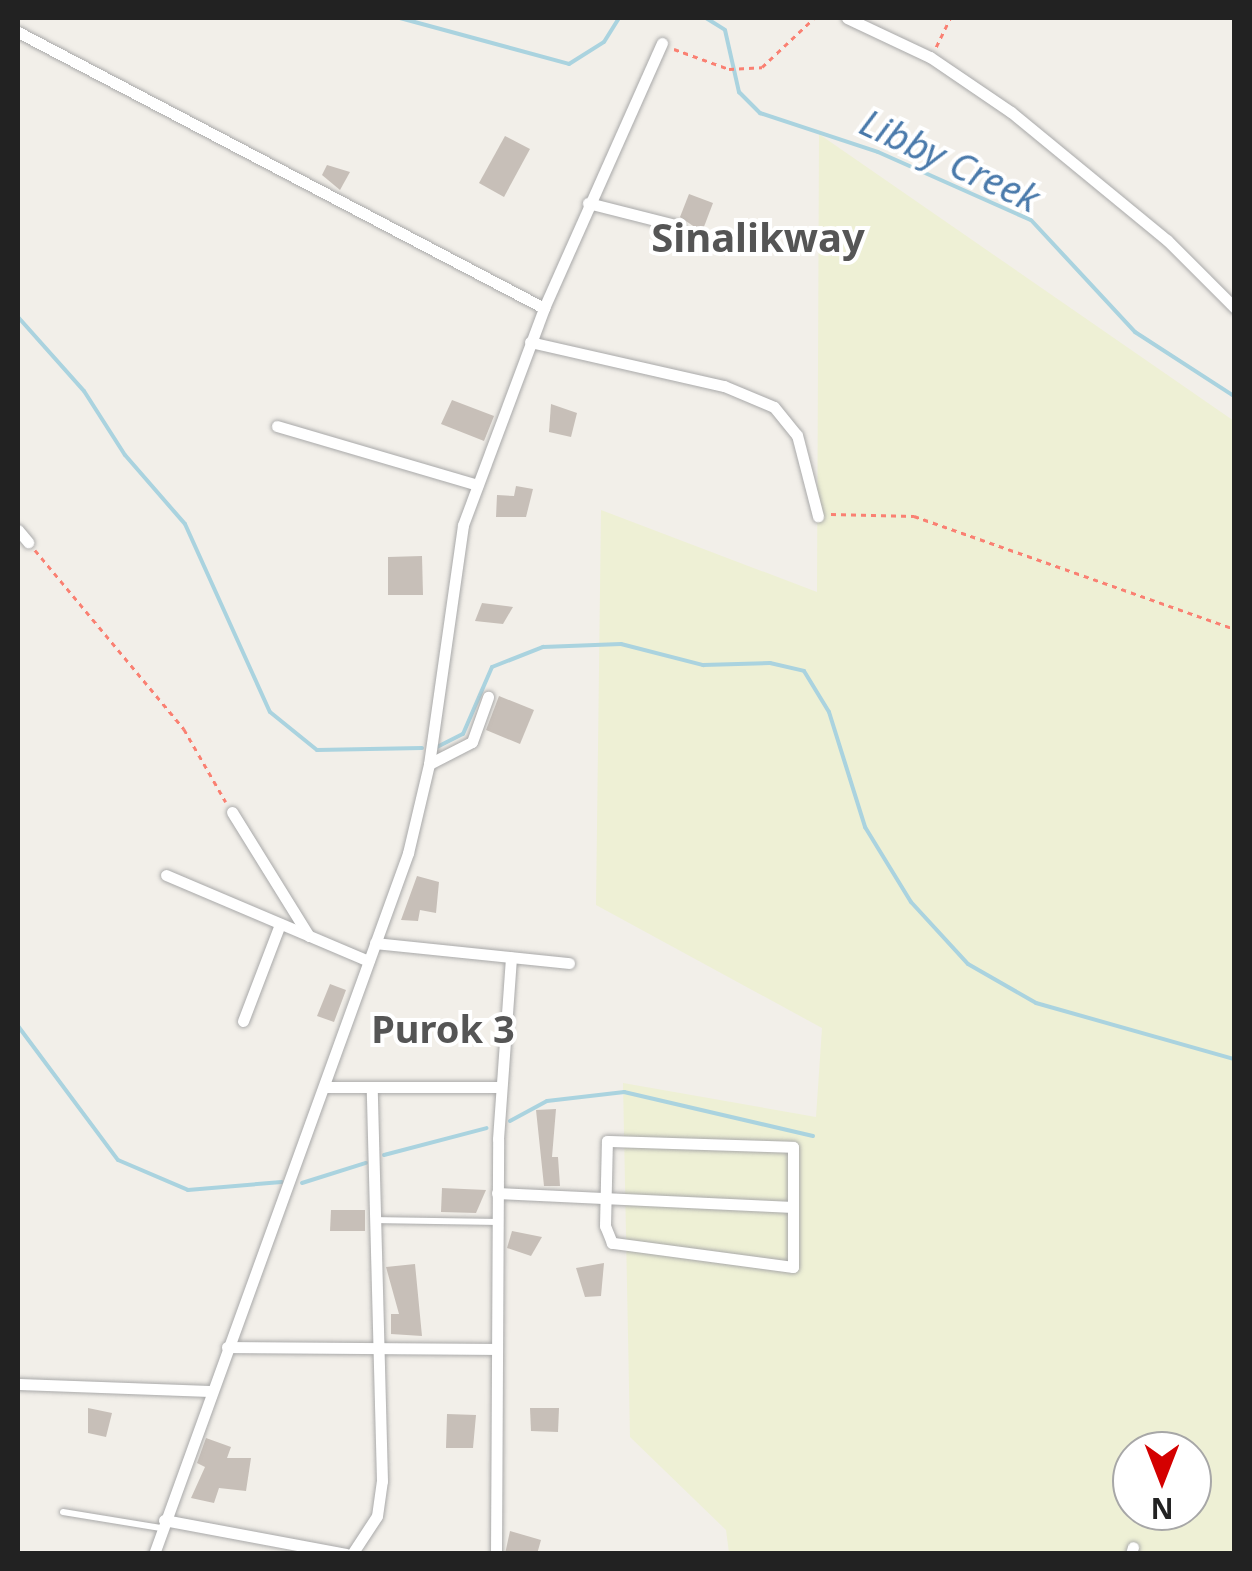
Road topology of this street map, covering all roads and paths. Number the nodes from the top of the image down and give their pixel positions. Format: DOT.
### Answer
graph roads {
  1 [pos="814,18"];
  2 [pos="847,18"];
  3 [pos="950,18"];
  4 [pos="18,32"];
  5 [pos="662,42"];
  6 [pos="930,57"];
  7 [pos="588,204"];
  8 [pos="679,226"];
  9 [pos="1234,307"];
  10 [pos="544,308"];
  11 [pos="530,342"];
  12 [pos="277,426"];
  13 [pos="477,485"];
  14 [pos="818,516"];
  15 [pos="18,530"];
  16 [pos="28,542"];
  17 [pos="1234,629"];
  18 [pos="488,697"];
  19 [pos="429,764"];
  20 [pos="232,812"];
  21 [pos="166,875"];
  22 [pos="280,924"];
  23 [pos="309,936"];
  24 [pos="375,943"];
  25 [pos="511,957"];
  26 [pos="369,961"];
  27 [pos="570,963"];
  28 [pos="244,1021"];
  29 [pos="325,1087"];
  30 [pos="372,1087"];
  31 [pos="500,1087"];
  32 [pos="497,1193"];
  33 [pos="606,1198"];
  34 [pos="793,1206"];
  35 [pos="374,1220"];
  36 [pos="497,1222"];
  37 [pos="228,1347"];
  38 [pos="496,1349"];
  39 [pos="378,1353"];
  40 [pos="18,1384"];
  41 [pos="211,1391"];
  42 [pos="62,1512"];
  43 [pos="163,1524"];
  44 [pos="154,1554"];
  45 [pos="349,1554"];
  46 [pos="496,1554"];
  1 -- 5 [label="path"];
  2 -- 6 [label="street"];
  3 -- 6 [label="path"];
  4 -- 10 [label="street"];
  5 -- 7 [label="street"];
  6 -- 9 [label="street"];
  7 -- 8 [label="street"];
  7 -- 10 [label="street"];
  10 -- 11 [label="street"];
  11 -- 13 [label="street"];
  11 -- 14 [label="street"];
  12 -- 13 [label="street"];
  13 -- 19 [label="street"];
  14 -- 17 [label="path"];
  15 -- 16 [label="street"];
  16 -- 20 [label="path"];
  18 -- 19 [label="street"];
  19 -- 24 [label="street"];
  20 -- 23 [label="street"];
  21 -- 22 [label="street"];
  22 -- 23 [label="street"];
  22 -- 28 [label="street"];
  23 -- 26 [label="street"];
  24 -- 25 [label="street"];
  24 -- 26 [label="street"];
  25 -- 27 [label="street"];
  25 -- 31 [label="street"];
  26 -- 29 [label="street"];
  29 -- 30 [label="street"];
  29 -- 37 [label="street"];
  30 -- 31 [label="street"];
  30 -- 35 [label="street"];
  31 -- 32 [label="street"];
  32 -- 33 [label="street"];
  32 -- 36 [label="street"];
  33 -- 34 [label="street"];
  33 -- 34 [label="street"];
  33 -- 34 [label="street"];
  35 -- 36 [label="lane"];
  35 -- 39 [label="street"];
  36 -- 38 [label="street"];
  37 -- 39 [label="street"];
  37 -- 41 [label="street"];
  38 -- 39 [label="street"];
  38 -- 46 [label="street"];
  39 -- 45 [label="street"];
  40 -- 41 [label="street"];
  41 -- 43 [label="street"];
  42 -- 43 [label="lane"];
  43 -- 44 [label="street"];
  43 -- 45 [label="street"];
}
